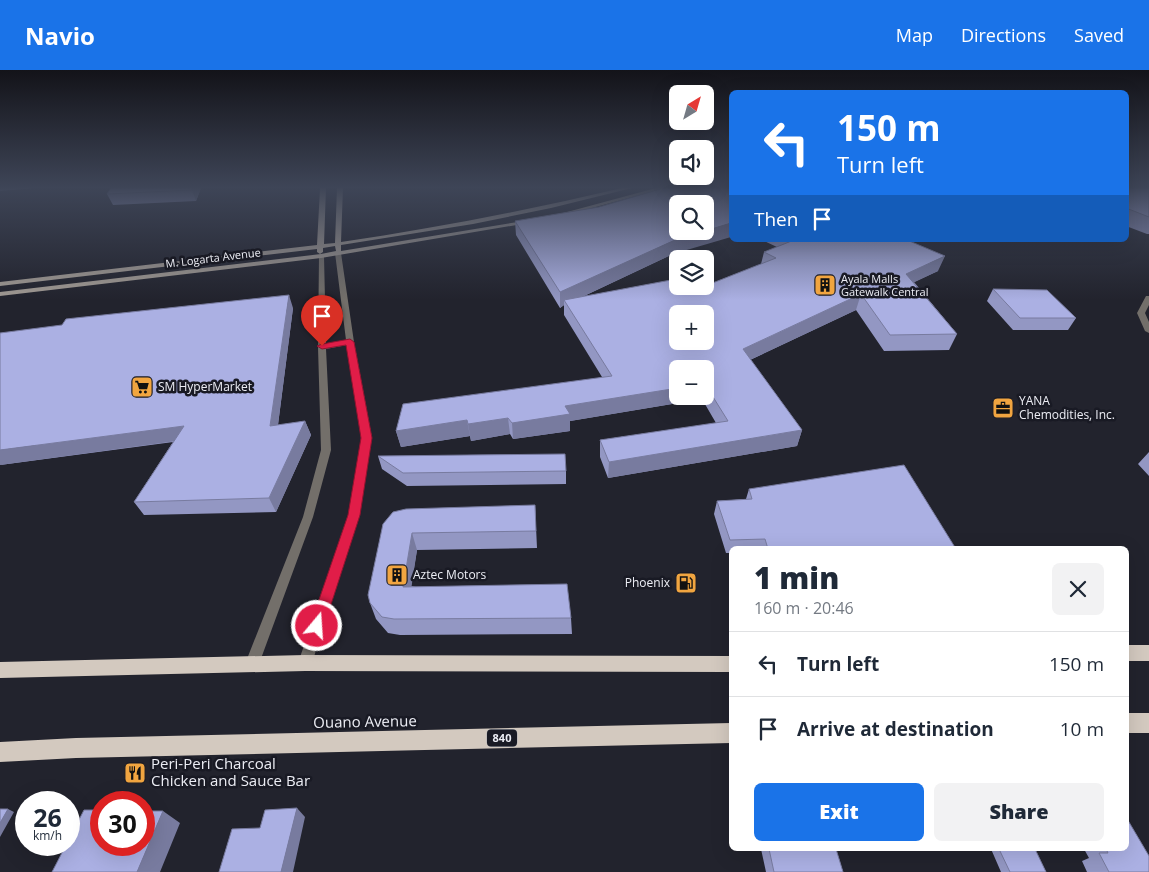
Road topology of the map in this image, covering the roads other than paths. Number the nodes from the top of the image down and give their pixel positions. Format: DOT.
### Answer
graph roads {
  1 [pos="321,225"];
  2 [pos="339,225"];
  3 [pos="461,225"];
  4 [pos="502,225"];
  5 [pos="338,249"];
  6 [pos="320,251"];
  7 [pos="0,284"];
  8 [pos="0,294"];
  9 [pos="1149,298"];
  10 [pos="1149,331"];
  11 [pos="350,342"];
  12 [pos="322,346"];
  13 [pos="1129,653"];
  14 [pos="1149,653"];
  15 [pos="305,663"];
  16 [pos="252,664"];
  17 [pos="729,664"];
  18 [pos="0,670"];
  19 [pos="1129,723"];
  20 [pos="1149,723"];
  21 [pos="729,733"];
  22 [pos="0,752"];
  1 -- 6 [label="main road"];
  2 -- 5 [label="main road"];
  3 -- 5 [label="main road, M. Logarta Avenue"];
  4 -- 5 [label="main road, M. Logarta Avenue"];
  5 -- 6 [label="main road, M. Logarta Avenue"];
  5 -- 11 [label="street"];
  6 -- 7 [label="main road, M. Logarta Avenue"];
  6 -- 8 [label="main road, M. Logarta Avenue"];
  6 -- 12 [label="street"];
  9 -- 10 [label="street"];
  11 -- 12 [label="street"];
  11 -- 15 [label="street"];
  12 -- 16 [label="street"];
  13 -- 14 [label="highway"];
  15 -- 16 [label="highway"];
  15 -- 17 [label="highway"];
  16 -- 18 [label="highway"];
  19 -- 20 [label="highway"];
  21 -- 22 [label="highway, Ouano Avenue / 840"];
}
